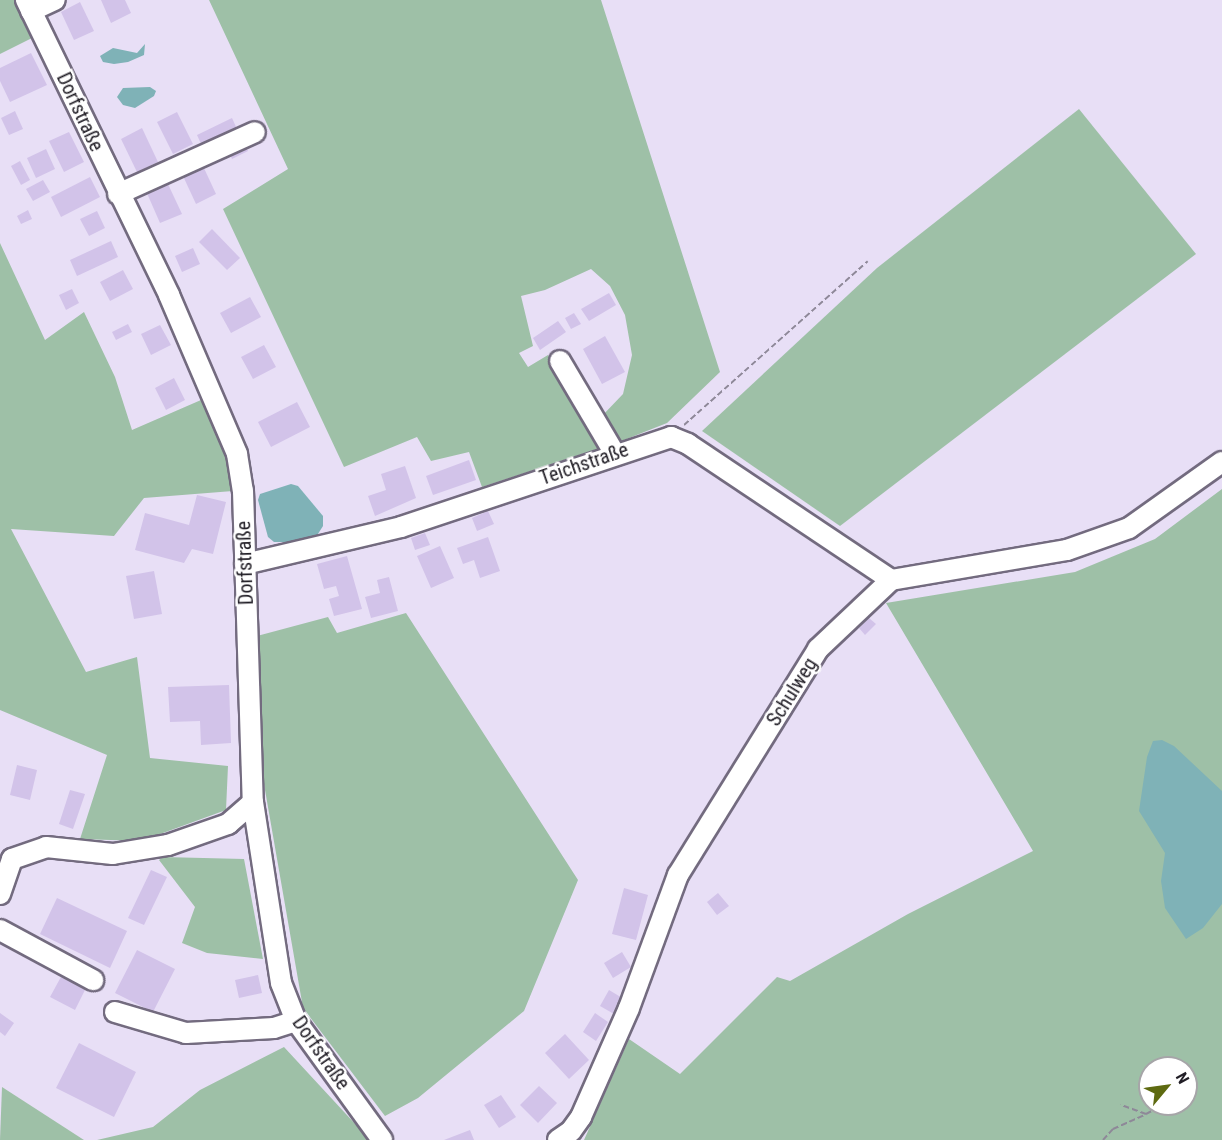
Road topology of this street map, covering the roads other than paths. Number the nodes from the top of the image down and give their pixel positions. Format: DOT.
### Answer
graph roads {
  1 [pos="55,0"];
  2 [pos="28,6"];
  3 [pos="255,132"];
  4 [pos="118,194"];
  5 [pos="560,361"];
  6 [pos="615,454"];
  7 [pos="1222,462"];
  8 [pos="245,564"];
  9 [pos="891,580"];
  10 [pos="253,802"];
  11 [pos="228,824"];
  12 [pos="258,837"];
  13 [pos="0,894"];
  14 [pos="0,930"];
  15 [pos="93,980"];
  16 [pos="115,1012"];
  17 [pos="296,1021"];
  18 [pos="382,1140"];
  19 [pos="558,1140"];
  1 -- 2 [label="street"];
  2 -- 4 [label="street, Dorfstraße"];
  3 -- 4 [label="street"];
  4 -- 8 [label="street, Dorfstraße"];
  5 -- 6 [label="street"];
  6 -- 8 [label="street, Teichstraße"];
  6 -- 9 [label="street, Teichstraße"];
  7 -- 9 [label="street"];
  8 -- 10 [label="street, Dorfstraße"];
  9 -- 19 [label="street, Schulweg"];
  10 -- 11 [label="street"];
  10 -- 12 [label="street, Dorfstraße"];
  11 -- 12 [label="street"];
  11 -- 13 [label="street"];
  12 -- 17 [label="street, Dorfstraße"];
  14 -- 15 [label="street"];
  16 -- 17 [label="street"];
  17 -- 18 [label="street, Dorfstraße"];
}
